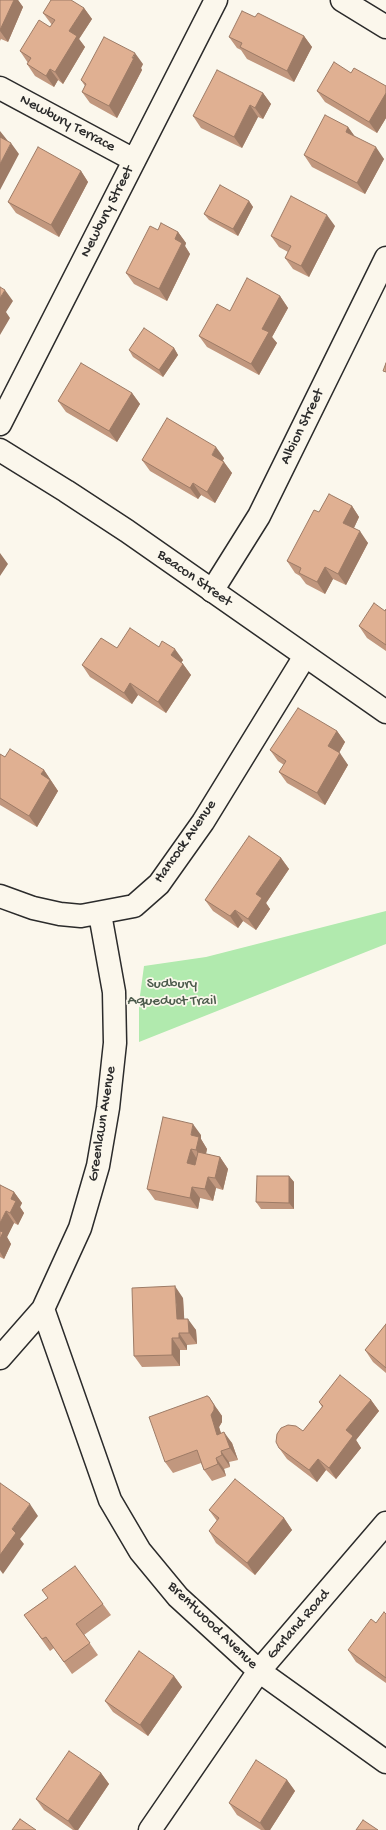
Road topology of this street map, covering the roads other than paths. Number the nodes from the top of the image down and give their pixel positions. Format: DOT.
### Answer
graph roads {
  1 [pos="216,0"];
  2 [pos="342,0"];
  3 [pos="386,27"];
  4 [pos="0,88"];
  5 [pos="134,160"];
  6 [pos="386,258"];
  7 [pos="0,424"];
  8 [pos="0,450"];
  9 [pos="212,591"];
  10 [pos="305,656"];
  11 [pos="386,712"];
  12 [pos="0,896"];
  13 [pos="100,914"];
  14 [pos="43,1309"];
  15 [pos="0,1358"];
  16 [pos="386,1523"];
  17 [pos="259,1671"];
  18 [pos="386,1762"];
  19 [pos="150,1830"];
  1 -- 5 [label="street, Newbury Street"];
  2 -- 3 [label="street"];
  4 -- 5 [label="street, Newbury Terrace"];
  5 -- 7 [label="street, Newbury Street"];
  6 -- 9 [label="street, Albion Street"];
  8 -- 9 [label="street, Beacon Street"];
  9 -- 10 [label="street, Beacon Street"];
  10 -- 11 [label="street, Beacon Street"];
  10 -- 13 [label="street, Hancock Avenue"];
  12 -- 13 [label="street, Hancock Avenue"];
  13 -- 14 [label="street, Greenlawn Avenue"];
  14 -- 15 [label="street, Greenlawn Avenue"];
  14 -- 17 [label="street, Brentwood Avenue"];
  16 -- 17 [label="street, Garland Road"];
  17 -- 18 [label="street, Brentwood Avenue"];
  17 -- 19 [label="street, Garland Road"];
}
